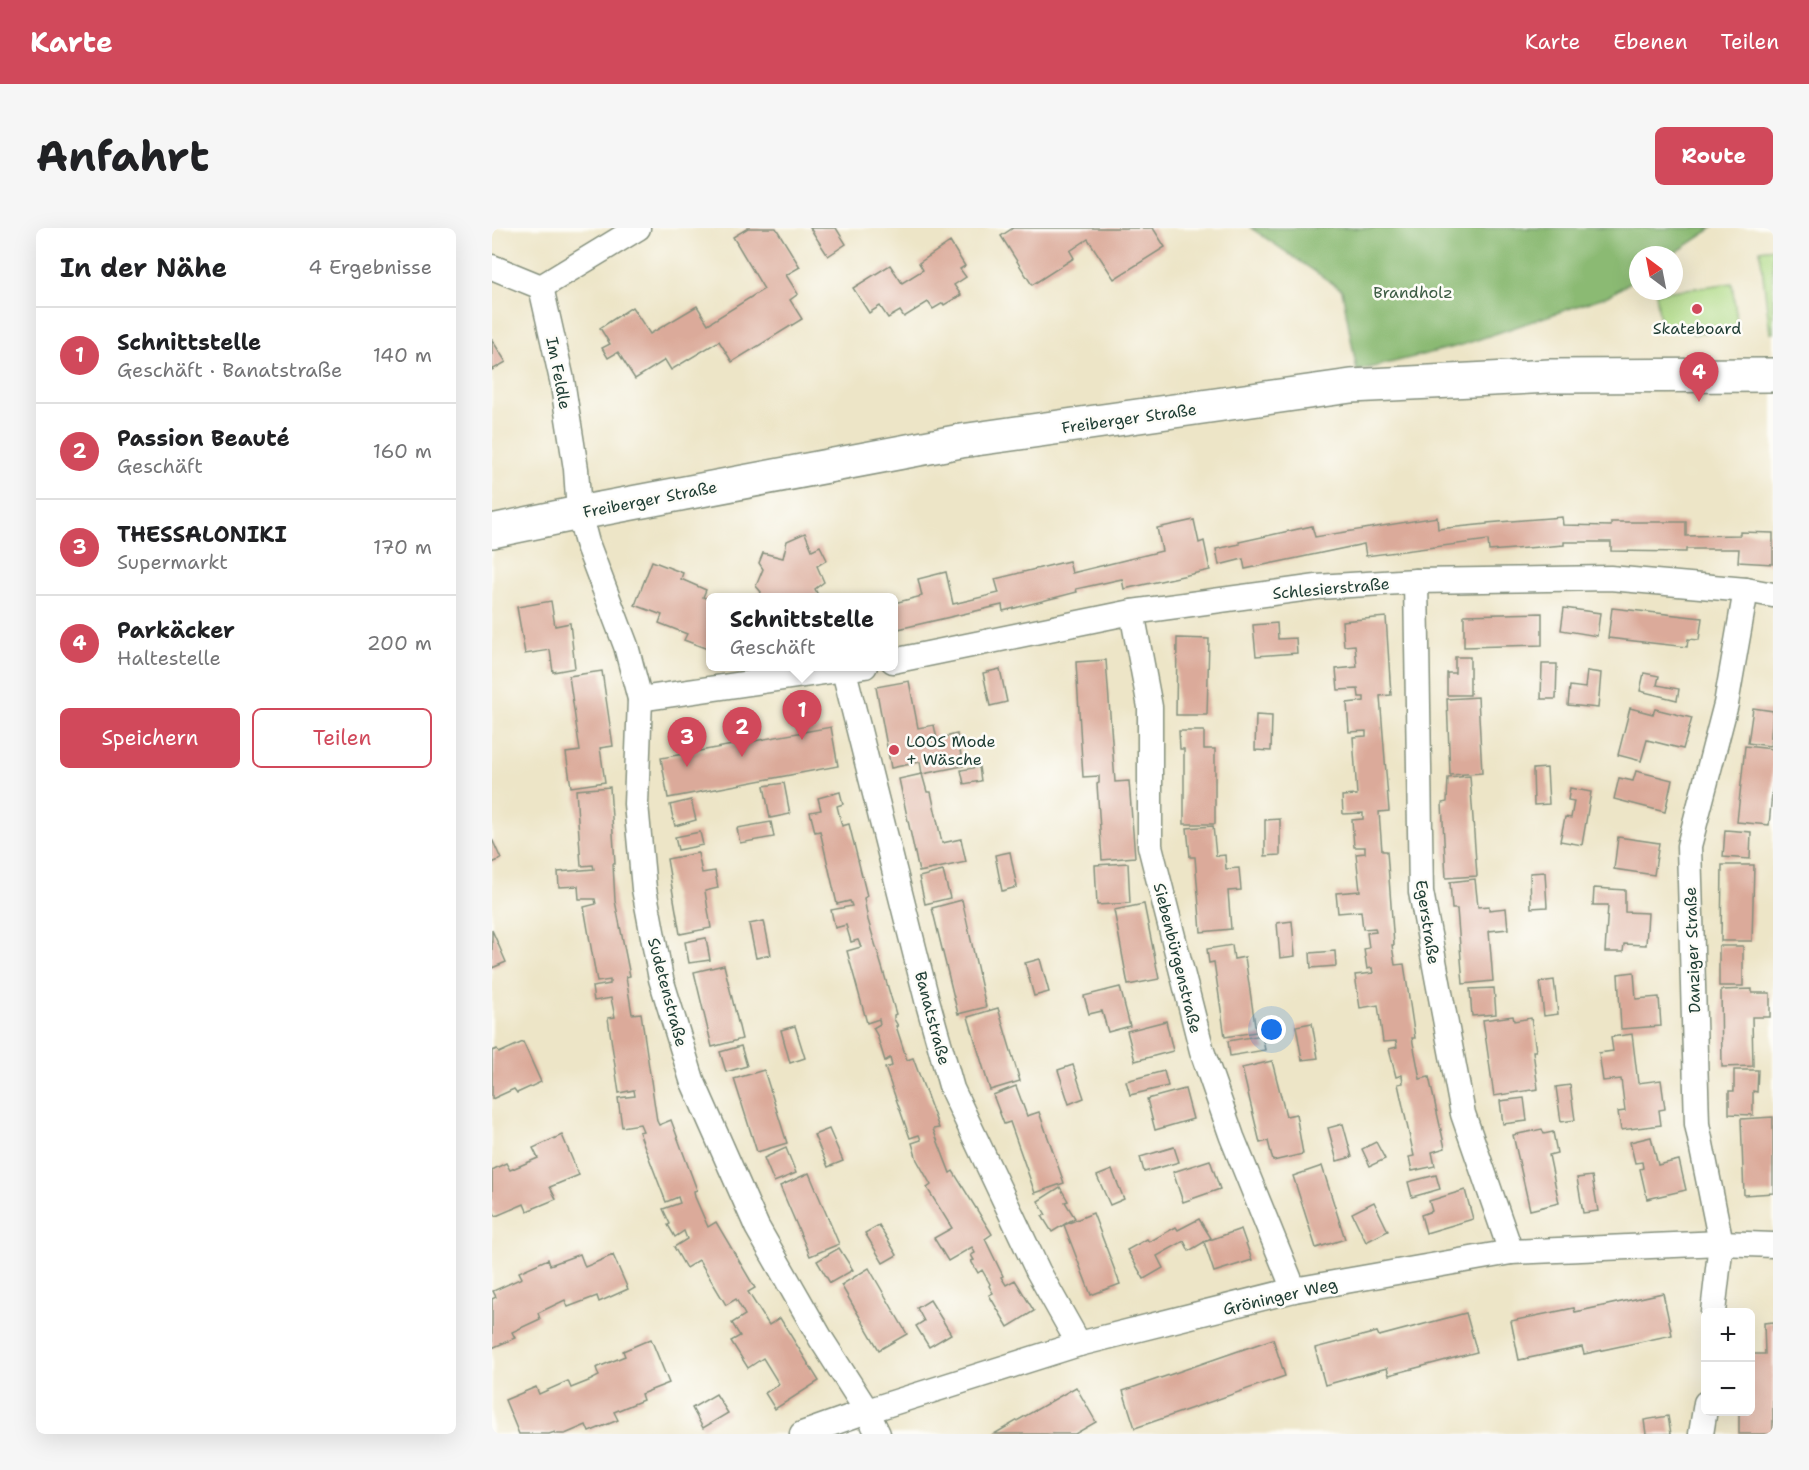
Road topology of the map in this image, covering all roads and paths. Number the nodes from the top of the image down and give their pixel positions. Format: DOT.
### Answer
graph roads {
  1 [pos="638,228"];
  2 [pos="492,267"];
  3 [pos="541,287"];
  4 [pos="1773,375"];
  5 [pos="579,513"];
  6 [pos="492,531"];
  7 [pos="1416,581"];
  8 [pos="1746,590"];
  9 [pos="1773,595"];
  10 [pos="1132,612"];
  11 [pos="898,660"];
  12 [pos="841,671"];
  13 [pos="855,671"];
  14 [pos="640,699"];
  15 [pos="1721,1243"];
  16 [pos="1773,1245"];
  17 [pos="1511,1252"];
  18 [pos="1294,1290"];
  19 [pos="1713,1308"];
  20 [pos="1079,1344"];
  21 [pos="867,1411"];
  22 [pos="1704,1416"];
  23 [pos="802,1434"];
  24 [pos="878,1434"];
  25 [pos="1701,1434"];
  1 -- 3 [label="street"];
  2 -- 3 [label="street"];
  3 -- 5 [label="street, Im Feldle"];
  4 -- 5 [label="main road, Freiberger Straße"];
  5 -- 6 [label="main road, Freiberger Straße"];
  5 -- 14 [label="street, Sudetenstraße"];
  7 -- 8 [label="street, Schlesierstraße"];
  7 -- 10 [label="street, Schlesierstraße"];
  7 -- 17 [label="street, Egerstraße"];
  8 -- 9 [label="street, Schlesierstraße"];
  8 -- 15 [label="street, Danziger Straße"];
  10 -- 11 [label="street, Schlesierstraße"];
  10 -- 18 [label="street, Siebenbürgenstraße"];
  12 -- 14 [label="street"];
  13 -- 20 [label="street, Banatstraße"];
  14 -- 21 [label="street, Sudetenstraße"];
  15 -- 16 [label="street, Gröninger Weg"];
  15 -- 17 [label="street, Gröninger Weg"];
  15 -- 19 [label="street, Danziger Straße"];
  17 -- 18 [label="street, Gröninger Weg"];
  18 -- 20 [label="street, Gröninger Weg"];
  20 -- 21 [label="street, Gröninger Weg"];
  21 -- 23 [label="street, Gröninger Weg"];
  21 -- 24 [label="street, Sudetenstraße"];
  22 -- 25 [label="street"];
}
